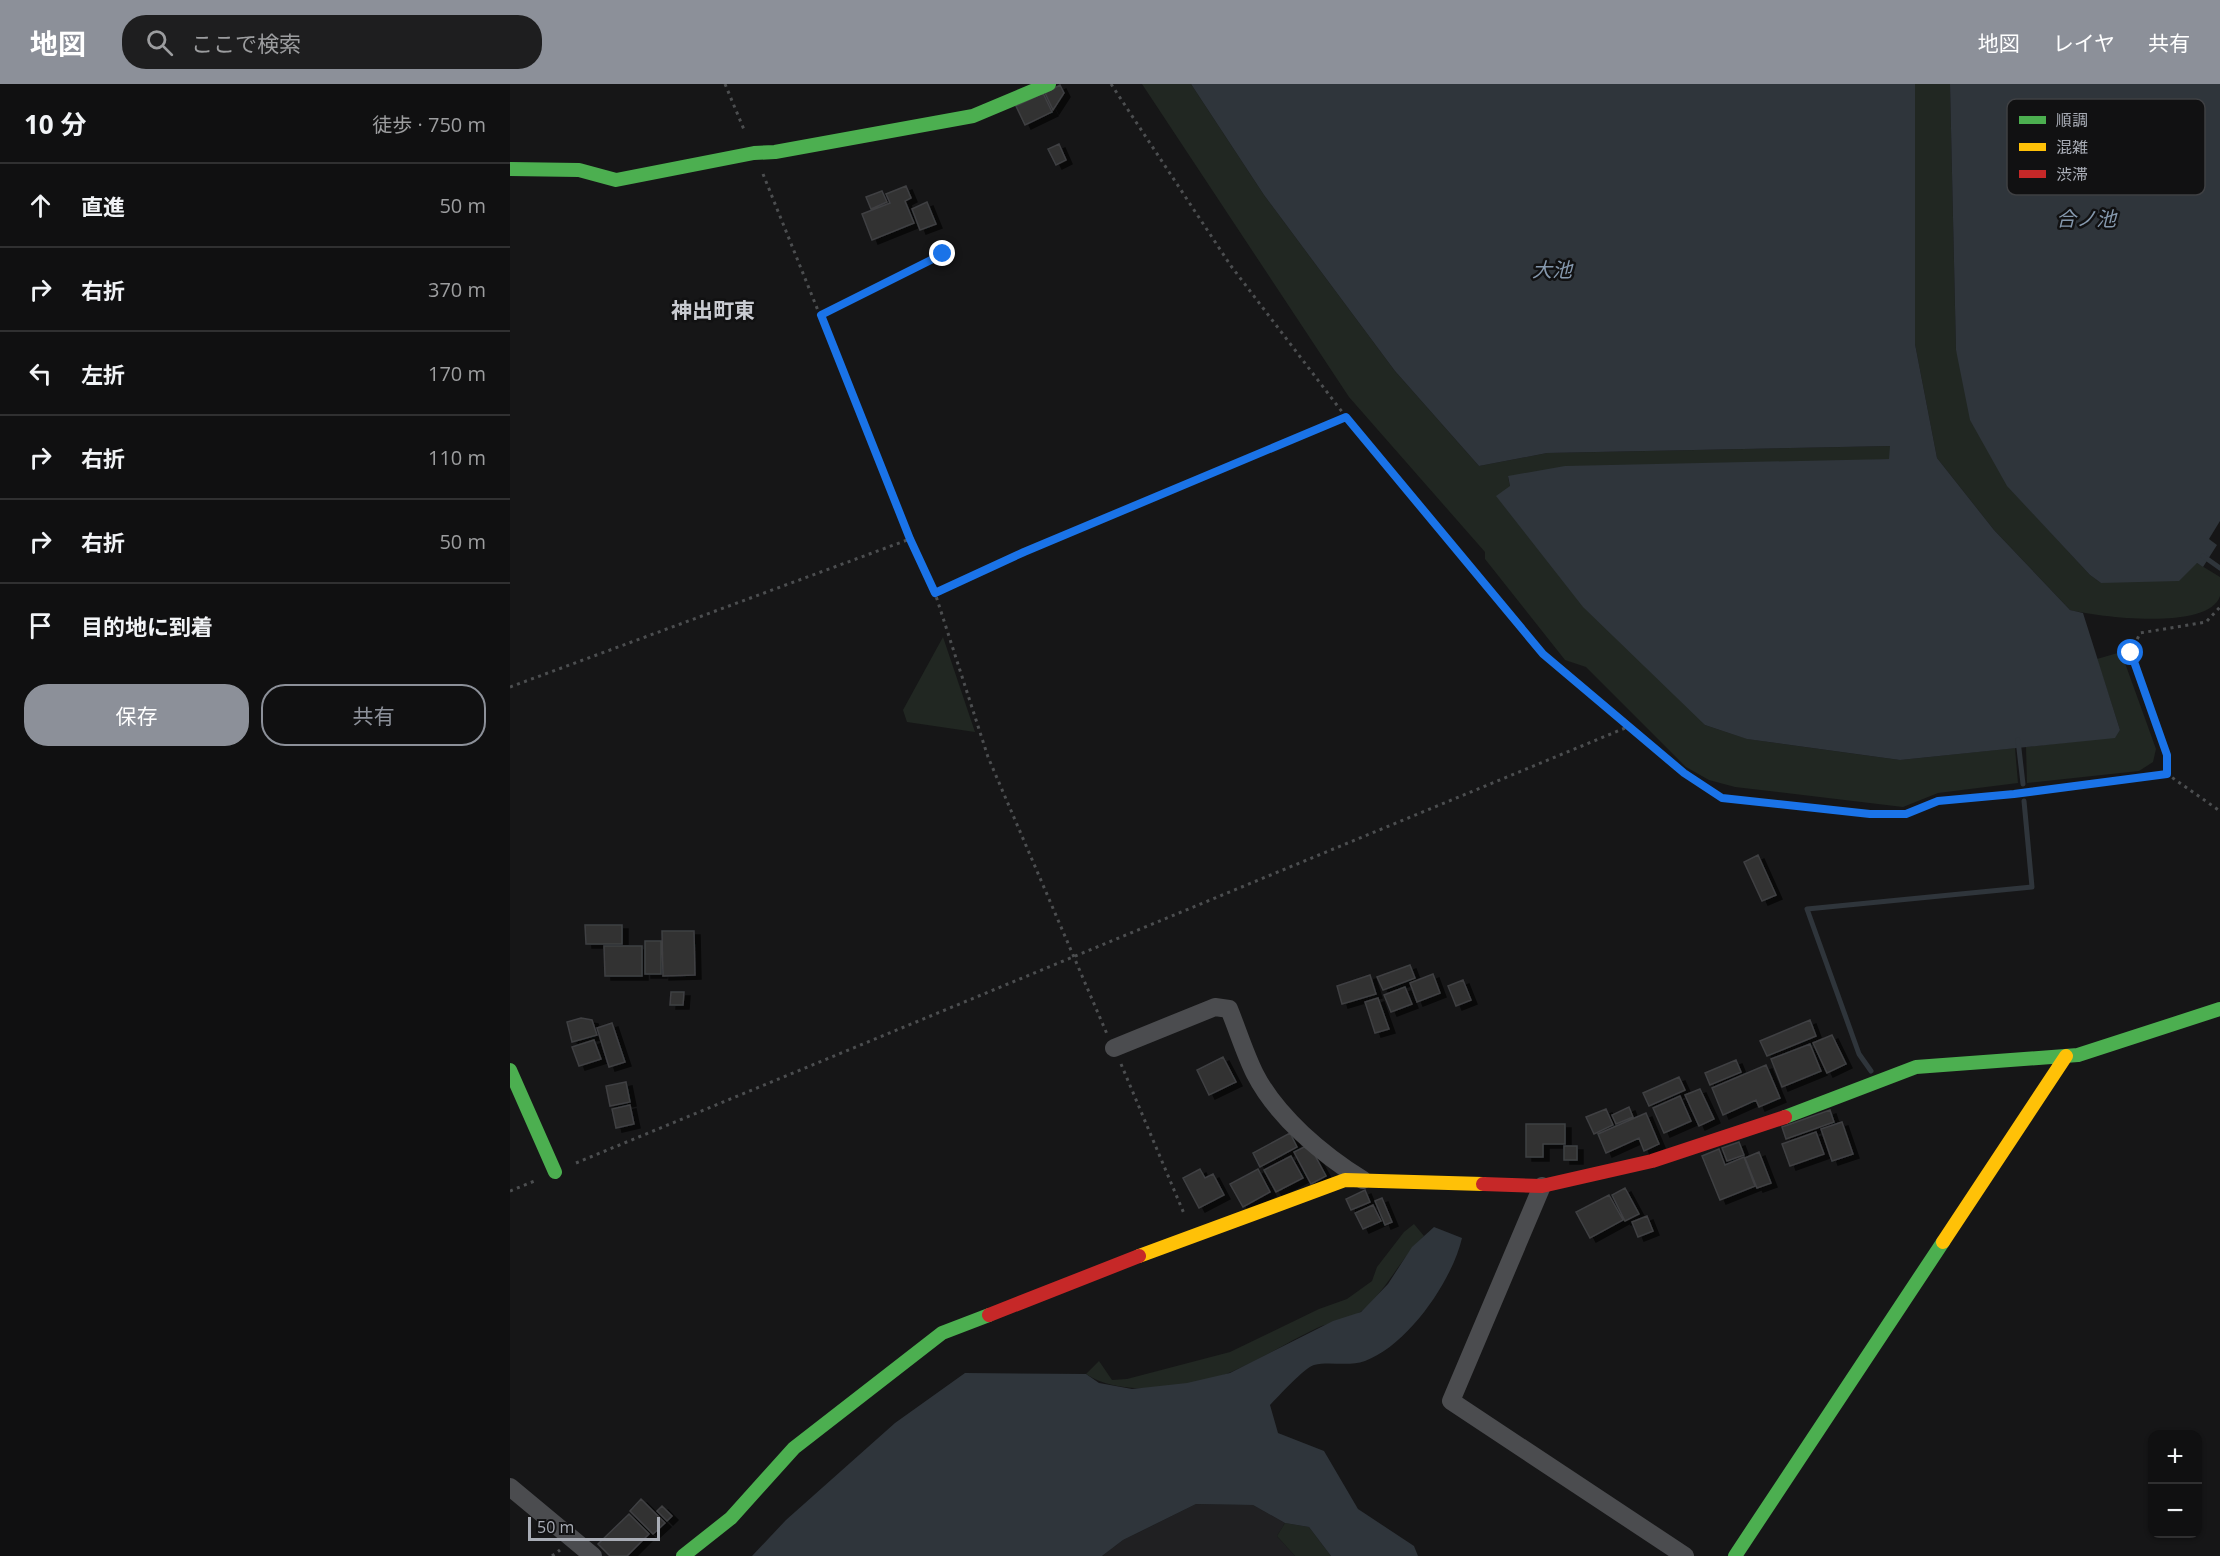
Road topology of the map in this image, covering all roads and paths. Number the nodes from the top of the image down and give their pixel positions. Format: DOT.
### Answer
graph roads {
  1 [pos="725,84"];
  2 [pos="1049,84"];
  3 [pos="1112,84"];
  4 [pos="754,153"];
  5 [pos="510,169"];
  6 [pos="943,254"];
  7 [pos="821,315"];
  8 [pos="1346,417"];
  9 [pos="910,539"];
  10 [pos="935,593"];
  11 [pos="2220,607"];
  12 [pos="510,687"];
  13 [pos="1630,726"];
  14 [pos="2167,774"];
  15 [pos="2220,811"];
  16 [pos="1073,959"];
  17 [pos="2220,1009"];
  18 [pos="1114,1048"];
  19 [pos="2066,1056"];
  20 [pos="510,1070"];
  21 [pos="555,1172"];
  22 [pos="1364,1180"];
  23 [pos="1542,1186"];
  24 [pos="510,1191"];
  25 [pos="1193,1234"];
  26 [pos="510,1487"];
  27 [pos="593,1556"];
  28 [pos="683,1556"];
  29 [pos="1685,1556"];
  30 [pos="1735,1556"];
  1 -- 4 [label="path"];
  2 -- 4 [label="street"];
  3 -- 8 [label="path"];
  4 -- 5 [label="street"];
  4 -- 7 [label="path"];
  6 -- 7 [label="path"];
  7 -- 9 [label="path"];
  8 -- 10 [label="path"];
  8 -- 13 [label="path"];
  9 -- 10 [label="path"];
  9 -- 12 [label="path"];
  10 -- 16 [label="path"];
  11 -- 14 [label="path"];
  13 -- 14 [label="path"];
  13 -- 16 [label="path"];
  14 -- 15 [label="path"];
  16 -- 18 [label="path"];
  16 -- 21 [label="path"];
  17 -- 19 [label="street"];
  18 -- 22 [label="street"];
  18 -- 25 [label="path"];
  19 -- 23 [label="street"];
  19 -- 30 [label="street"];
  20 -- 21 [label="street"];
  21 -- 24 [label="path"];
  22 -- 23 [label="street"];
  22 -- 25 [label="street"];
  23 -- 29 [label="street"];
  25 -- 28 [label="street"];
  26 -- 27 [label="street"];
}
